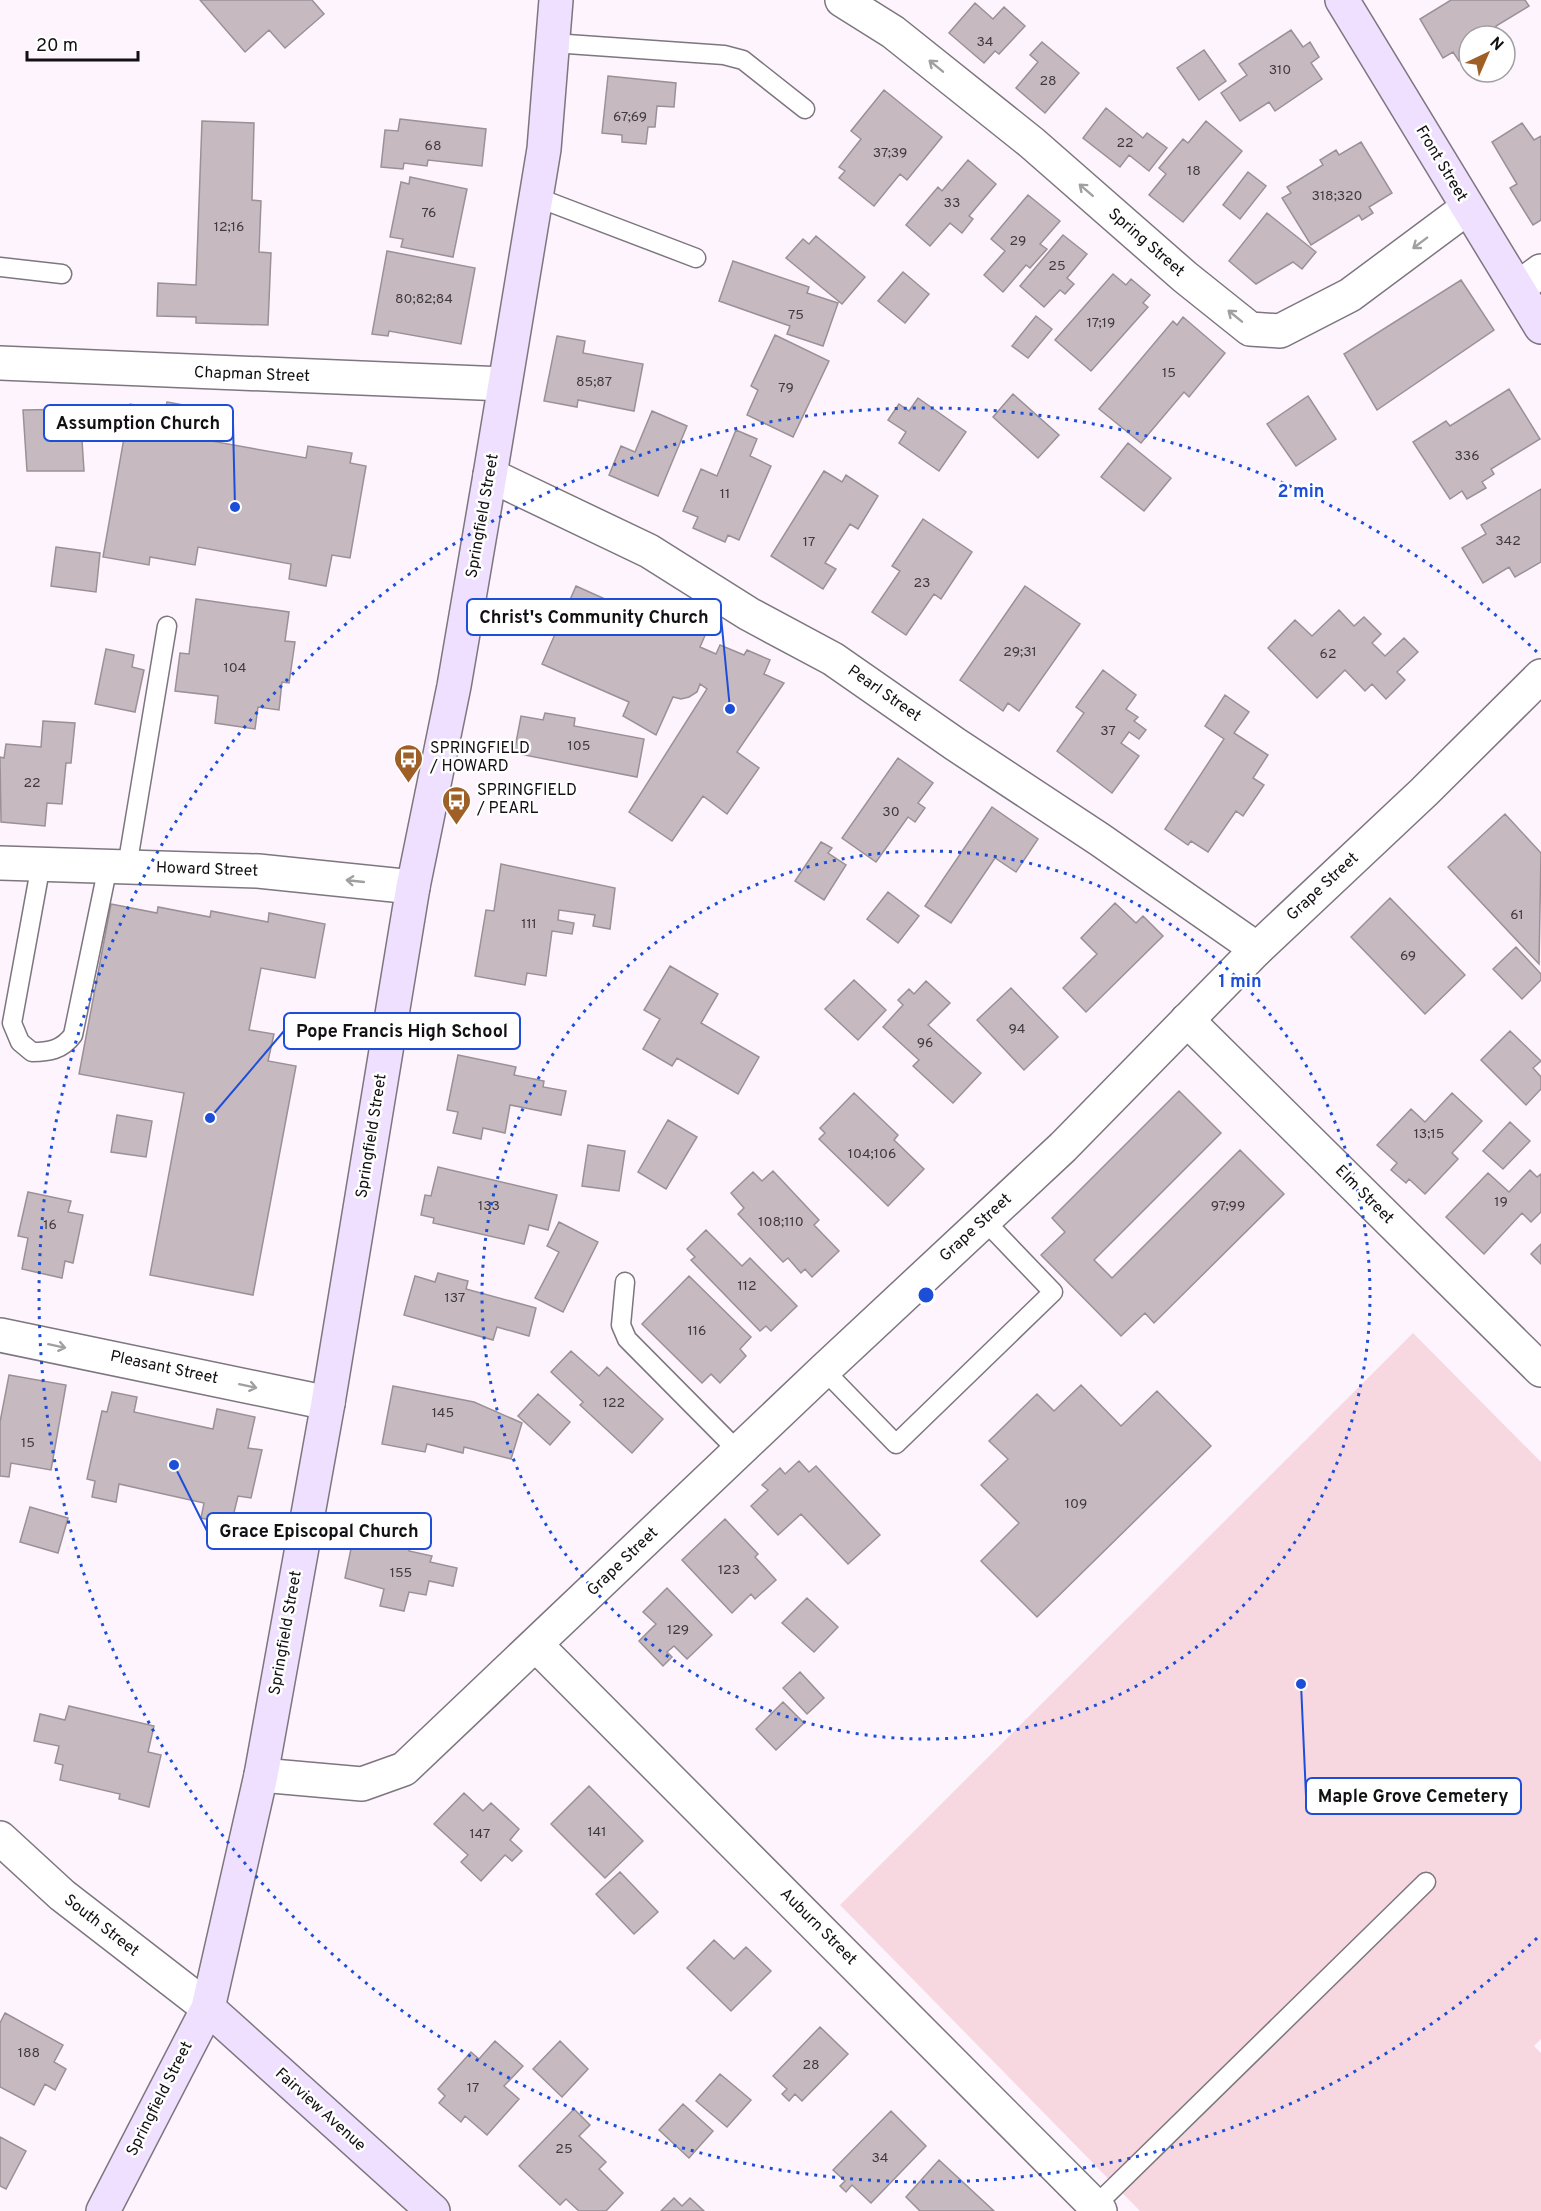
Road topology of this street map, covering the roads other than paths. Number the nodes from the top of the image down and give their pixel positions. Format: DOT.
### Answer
graph roads {
  1 [pos="556,0"];
  2 [pos="842,0"];
  3 [pos="1342,0"];
  4 [pos="553,43"];
  5 [pos="805,109"];
  6 [pos="536,197"];
  7 [pos="1467,208"];
  8 [pos="696,258"];
  9 [pos="0,267"];
  10 [pos="62,274"];
  11 [pos="1529,280"];
  12 [pos="1541,327"];
  13 [pos="0,363"];
  14 [pos="504,384"];
  15 [pos="490,475"];
  16 [pos="167,626"];
  17 [pos="1541,676"];
  18 [pos="0,863"];
  19 [pos="41,864"];
  20 [pos="118,867"];
  21 [pos="413,887"];
  22 [pos="1257,949"];
  23 [pos="1187,1020"];
  24 [pos="984,1220"];
  25 [pos="625,1282"];
  26 [pos="0,1335"];
  27 [pos="824,1370"];
  28 [pos="1541,1370"];
  29 [pos="328,1402"];
  30 [pos="738,1451"];
  31 [pos="536,1645"];
  32 [pos="261,1775"];
  33 [pos="0,1838"];
  34 [pos="1426,1882"];
  35 [pos="208,2008"];
  36 [pos="1097,2209"];
  37 [pos="102,2211"];
  38 [pos="433,2211"];
  1 -- 4 [label="main road, Springfield Street"];
  7 -- 2 [label="street, Spring Street, one-way"];
  3 -- 7 [label="main road, Front Street"];
  4 -- 5 [label="lane"];
  4 -- 6 [label="main road, Springfield Street"];
  6 -- 8 [label="lane"];
  6 -- 14 [label="main road, Springfield Street"];
  7 -- 11 [label="main road, Front Street"];
  9 -- 10 [label="lane"];
  11 -- 12 [label="main road, Front Street"];
  13 -- 14 [label="street, Chapman Street"];
  14 -- 15 [label="main road, Springfield Street"];
  15 -- 21 [label="main road, Springfield Street"];
  15 -- 22 [label="street, Pearl Street"];
  16 -- 20 [label="lane"];
  17 -- 22 [label="street, Grape Street"];
  18 -- 19 [label="street, Howard Street"];
  19 -- 20 [label="street, Howard Street"];
  19 -- 20 [label="lane"];
  21 -- 20 [label="street, Howard Street, one-way"];
  21 -- 29 [label="main road, Springfield Street"];
  22 -- 23 [label="street, Grape Street"];
  23 -- 24 [label="street, Grape Street"];
  23 -- 28 [label="street, Elm Street"];
  24 -- 27 [label="street, Grape Street"];
  24 -- 27 [label="lane"];
  25 -- 30 [label="lane"];
  26 -- 29 [label="street, Pleasant Street, one-way"];
  27 -- 30 [label="street, Grape Street"];
  29 -- 32 [label="main road, Springfield Street"];
  30 -- 31 [label="street, Grape Street"];
  31 -- 32 [label="street, Grape Street"];
  31 -- 36 [label="street, Auburn Street"];
  32 -- 35 [label="main road, Springfield Street"];
  33 -- 35 [label="street, South Street"];
  34 -- 36 [label="lane"];
  35 -- 37 [label="main road, Springfield Street"];
  35 -- 38 [label="main road, Fairview Avenue"];
}
